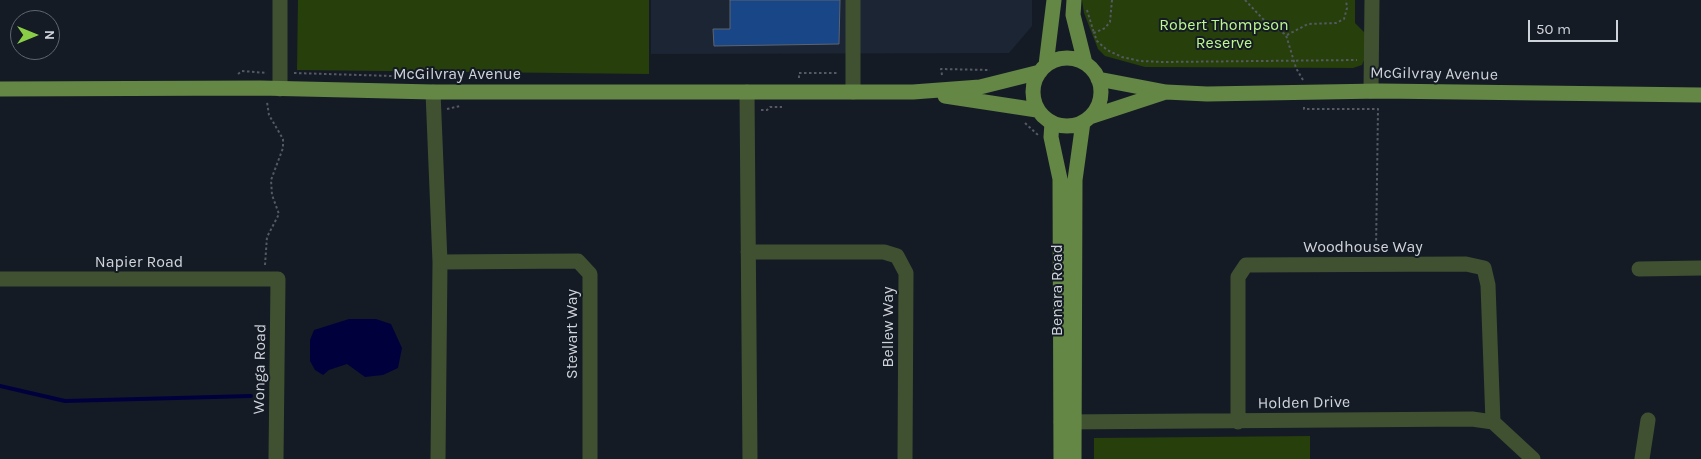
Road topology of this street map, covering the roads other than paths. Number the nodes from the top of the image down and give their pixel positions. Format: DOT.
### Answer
graph roads {
  1 [pos="280,0"];
  2 [pos="852,0"];
  3 [pos="1054,0"];
  4 [pos="1074,0"];
  5 [pos="1372,0"];
  6 [pos="1084,63"];
  7 [pos="1043,68"];
  8 [pos="1098,79"];
  9 [pos="0,89"];
  10 [pos="1371,91"];
  11 [pos="434,92"];
  12 [pos="747,92"];
  13 [pos="853,92"];
  14 [pos="913,92"];
  15 [pos="1166,92"];
  16 [pos="277,95"];
  17 [pos="1701,95"];
  18 [pos="1038,110"];
  19 [pos="1087,120"];
  20 [pos="1052,123"];
  21 [pos="748,252"];
  22 [pos="440,262"];
  23 [pos="1701,268"];
  24 [pos="1639,269"];
  25 [pos="0,279"];
  26 [pos="271,280"];
  27 [pos="1648,420"];
  28 [pos="1068,422"];
  29 [pos="1238,422"];
  30 [pos="1493,422"];
  31 [pos="276,459"];
  32 [pos="438,459"];
  33 [pos="590,459"];
  34 [pos="750,459"];
  35 [pos="905,459"];
  36 [pos="1061,459"];
  37 [pos="1074,459"];
  38 [pos="1533,459"];
  39 [pos="1642,459"];
  1 -- 16 [label="street"];
  2 -- 13 [label="street"];
  3 -- 7 [label="main road"];
  4 -- 6 [label="main road"];
  5 -- 10 [label="street"];
  6 -- 7 [label="main road"];
  6 -- 8 [label="main road"];
  7 -- 14 [label="main road, McGilvray Avenue"];
  7 -- 18 [label="main road"];
  8 -- 15 [label="main road, McGilvray Avenue"];
  8 -- 19 [label="main road"];
  9 -- 16 [label="main road, McGilvray Avenue"];
  10 -- 15 [label="main road, McGilvray Avenue"];
  10 -- 17 [label="main road, McGilvray Avenue"];
  11 -- 12 [label="main road, McGilvray Avenue"];
  11 -- 16 [label="main road, McGilvray Avenue"];
  11 -- 22 [label="street"];
  12 -- 13 [label="main road, McGilvray Avenue"];
  12 -- 21 [label="street"];
  13 -- 14 [label="main road, McGilvray Avenue"];
  14 -- 18 [label="main road, McGilvray Avenue"];
  15 -- 19 [label="main road, McGilvray Avenue"];
  18 -- 20 [label="main road"];
  19 -- 20 [label="main road"];
  19 -- 28 [label="main road, Benara Road"];
  20 -- 28 [label="main road, Benara Road"];
  21 -- 34 [label="street"];
  21 -- 35 [label="street, Bellew Way"];
  22 -- 32 [label="street"];
  22 -- 33 [label="street, Stewart Way"];
  23 -- 24 [label="street"];
  25 -- 26 [label="street, Napier Road"];
  26 -- 31 [label="street, Wonga Road"];
  27 -- 39 [label="street"];
  28 -- 29 [label="street, Holden Drive"];
  28 -- 36 [label="main road, Benara Road"];
  28 -- 37 [label="main road, Benara Road"];
  29 -- 30 [label="street, Holden Drive"];
  29 -- 30 [label="street, Woodhouse Way"];
  30 -- 38 [label="street"];
}
